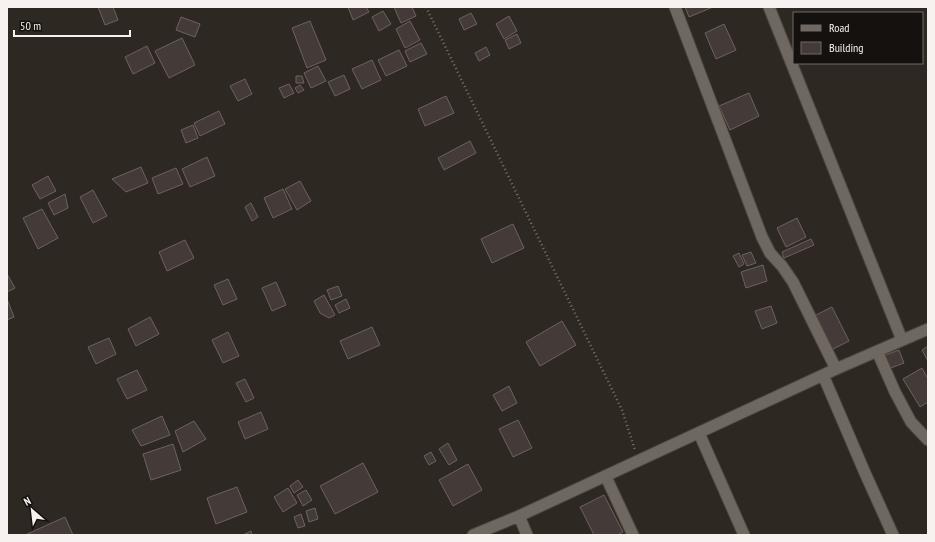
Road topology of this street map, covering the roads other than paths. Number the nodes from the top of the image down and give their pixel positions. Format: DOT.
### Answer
graph roads {
  1 [pos="675,7"];
  2 [pos="769,7"];
  3 [pos="928,329"];
  4 [pos="902,340"];
  5 [pos="877,352"];
  6 [pos="836,369"];
  7 [pos="823,375"];
  8 [pos="699,433"];
  9 [pos="928,440"];
  10 [pos="606,476"];
  11 [pos="519,516"];
  12 [pos="473,535"];
  13 [pos="527,535"];
  14 [pos="633,535"];
  15 [pos="744,535"];
  16 [pos="893,535"];
  1 -- 6 [label="street"];
  2 -- 4 [label="street"];
  3 -- 4 [label="street"];
  4 -- 5 [label="street"];
  5 -- 6 [label="street"];
  5 -- 9 [label="street"];
  6 -- 7 [label="street"];
  7 -- 8 [label="street"];
  7 -- 16 [label="street"];
  8 -- 10 [label="street"];
  8 -- 15 [label="street"];
  10 -- 11 [label="street"];
  10 -- 14 [label="street"];
  11 -- 12 [label="street"];
  11 -- 13 [label="street"];
}
